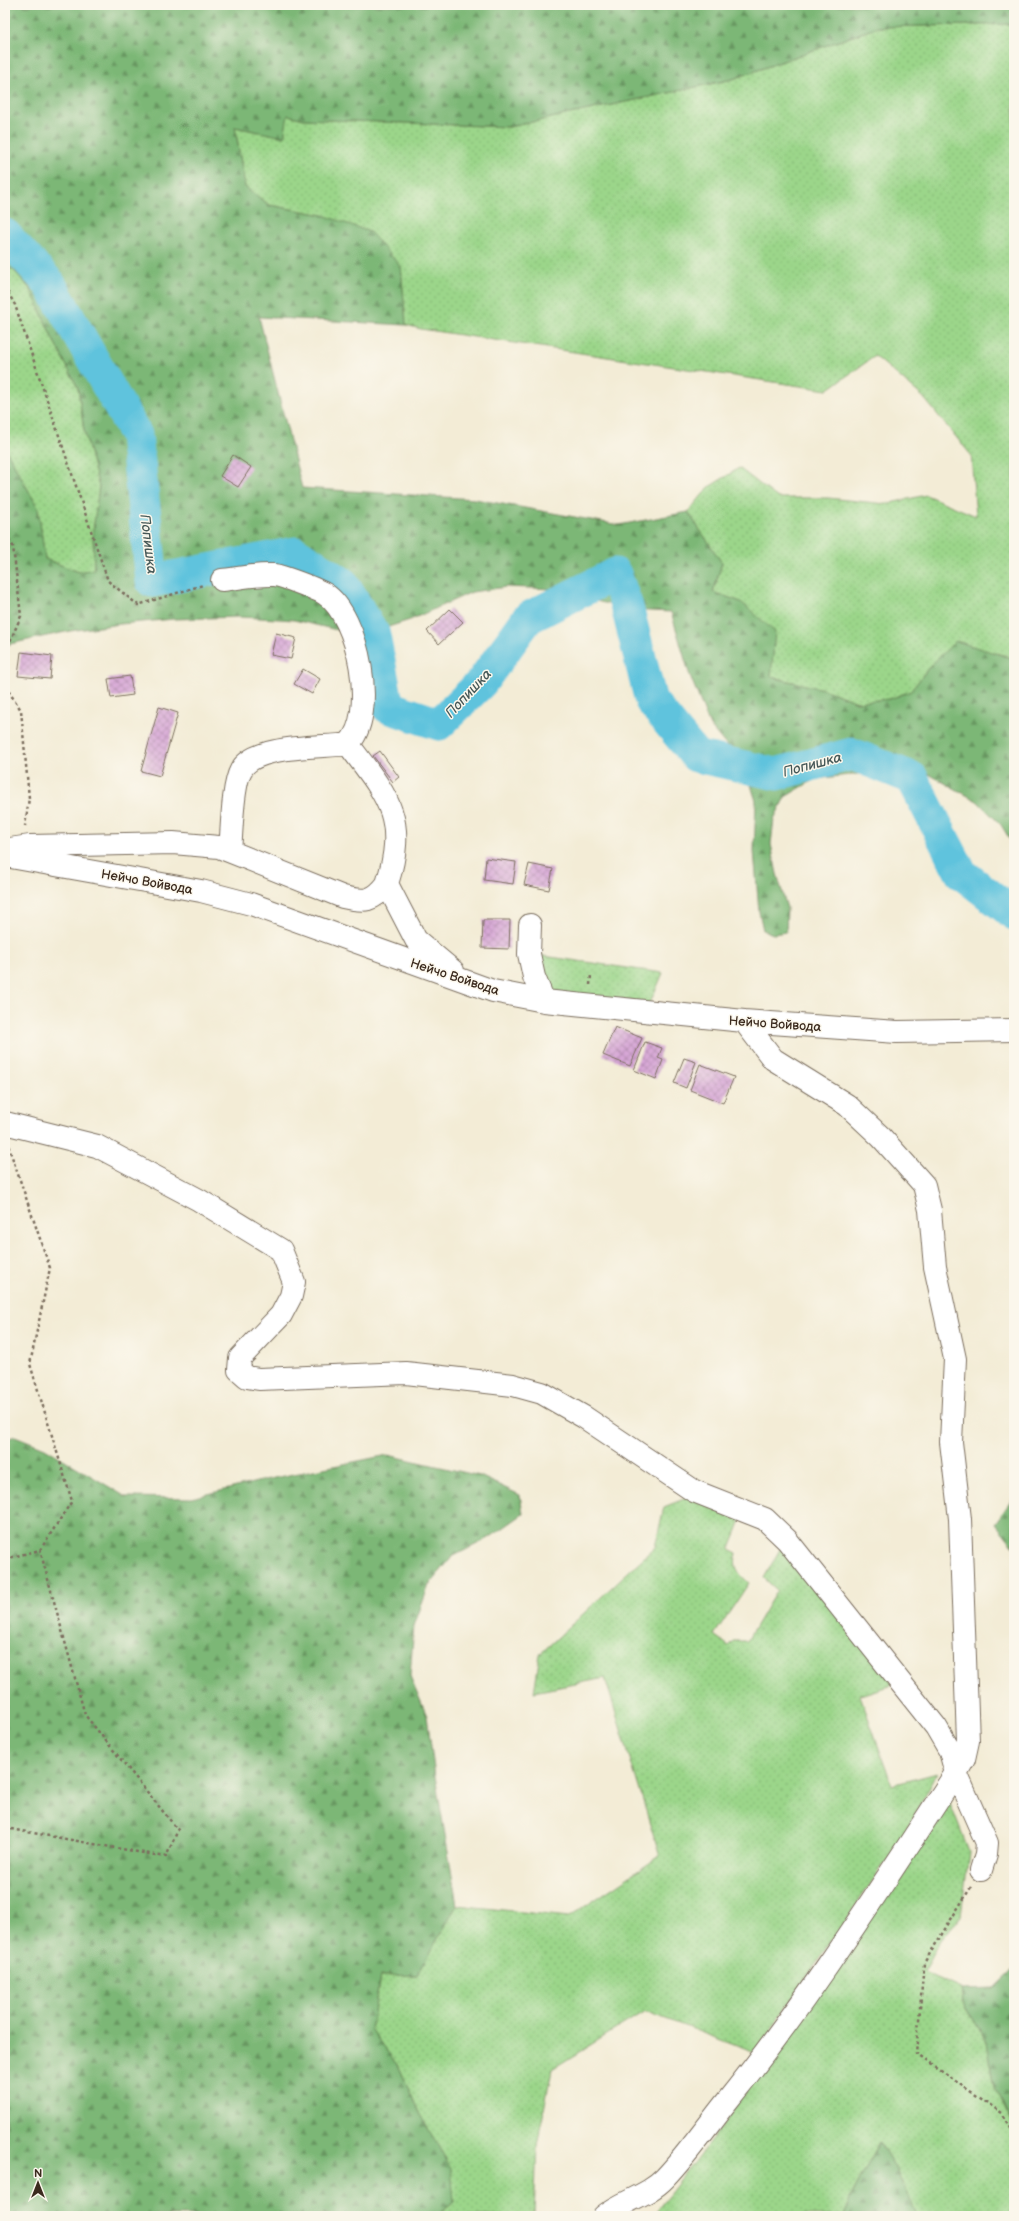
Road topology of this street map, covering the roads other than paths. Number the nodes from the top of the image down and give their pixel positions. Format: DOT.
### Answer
graph roads {
  1 [pos="222,580"];
  2 [pos="348,744"];
  3 [pos="11,851"];
  4 [pos="230,851"];
  5 [pos="387,884"];
  6 [pos="530,925"];
  7 [pos="463,980"];
  8 [pos="544,1001"];
  9 [pos="744,1021"];
  10 [pos="1014,1030"];
  11 [pos="6,1133"];
  12 [pos="956,1773"];
  13 [pos="981,1870"];
  14 [pos="604,2216"];
  1 -- 2 [label="street"];
  2 -- 4 [label="street"];
  2 -- 5 [label="street"];
  3 -- 4 [label="street"];
  3 -- 7 [label="street, Нейчо Войвода"];
  4 -- 5 [label="street"];
  5 -- 7 [label="street"];
  6 -- 8 [label="street"];
  7 -- 8 [label="street, Нейчо Войвода"];
  8 -- 9 [label="street, Нейчо Войвода"];
  9 -- 10 [label="street, Нейчо Войвода"];
  9 -- 12 [label="street"];
  11 -- 12 [label="street"];
  12 -- 13 [label="street"];
  12 -- 14 [label="street"];
}
